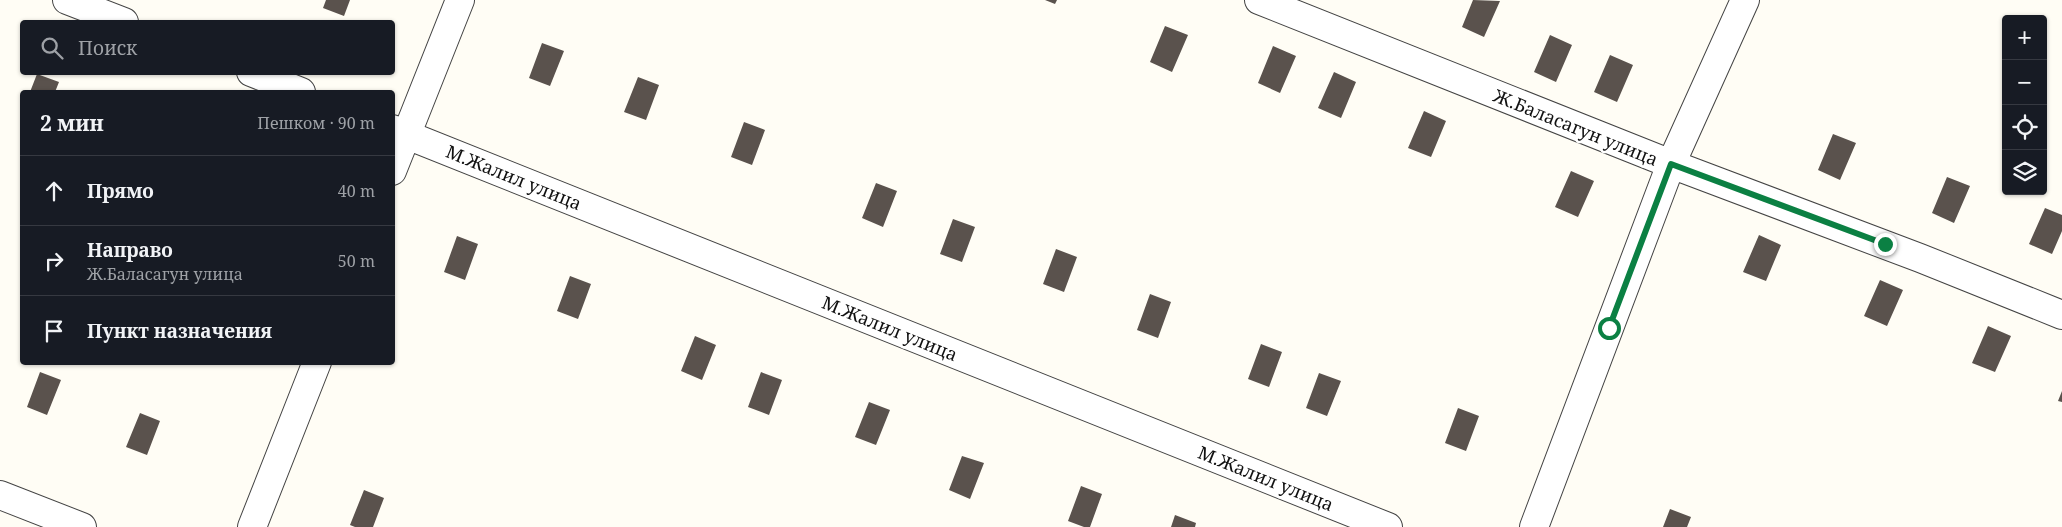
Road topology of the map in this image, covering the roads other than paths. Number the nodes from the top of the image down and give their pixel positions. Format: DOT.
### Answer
graph roads {
  1 [pos="67,0"];
  2 [pos="460,0"];
  3 [pos="1259,0"];
  4 [pos="1745,0"];
  5 [pos="119,20"];
  6 [pos="258,75"];
  7 [pos="296,90"];
  8 [pos="400,131"];
  9 [pos="395,155"];
  10 [pos="1671,164"];
  11 [pos="2062,315"];
  12 [pos="316,365"];
  13 [pos="0,495"];
  14 [pos="82,527"];
  15 [pos="252,527"];
  16 [pos="1388,527"];
  17 [pos="1534,527"];
  1 -- 5 [label="street"];
  2 -- 8 [label="street"];
  3 -- 10 [label="street, Ж.Баласагун улица"];
  4 -- 10 [label="street"];
  6 -- 7 [label="street"];
  8 -- 9 [label="street"];
  8 -- 16 [label="street, М.Жалил улица"];
  10 -- 11 [label="street, Ж.Баласагун улица"];
  10 -- 17 [label="street"];
  12 -- 15 [label="street"];
  13 -- 14 [label="street"];
}
